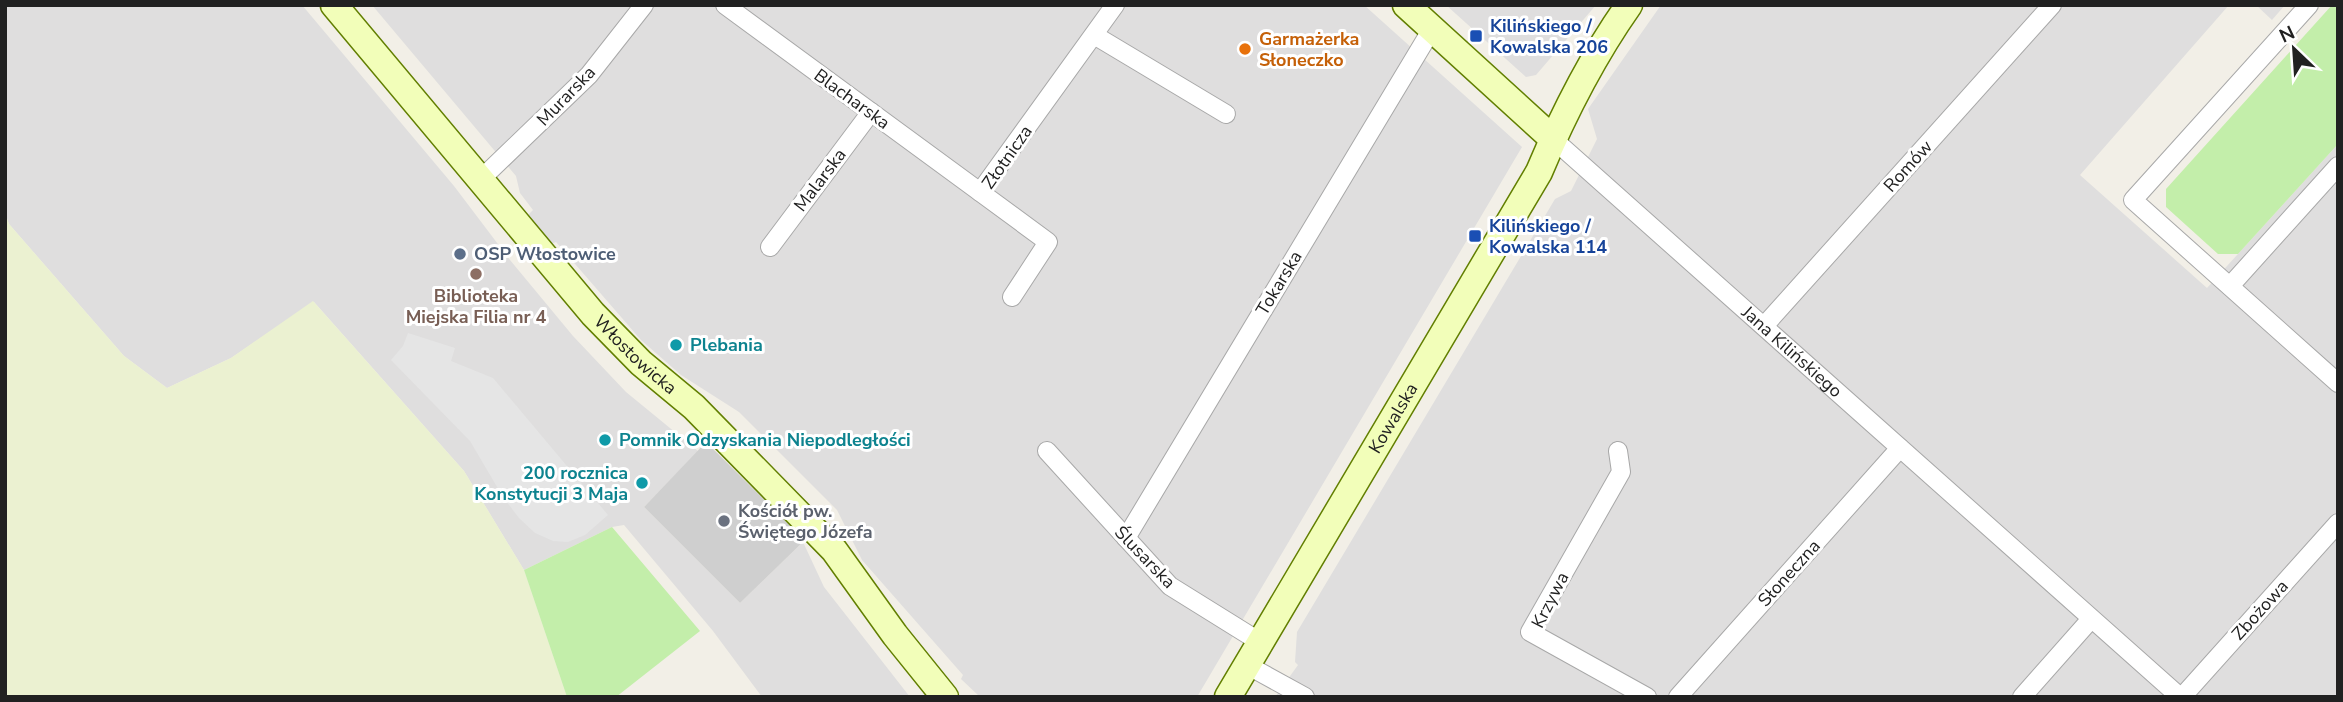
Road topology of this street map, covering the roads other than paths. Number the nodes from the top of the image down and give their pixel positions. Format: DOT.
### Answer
graph roads {
  1 [pos="334,5"];
  2 [pos="644,5"];
  3 [pos="724,5"];
  4 [pos="1115,5"];
  5 [pos="1406,5"];
  6 [pos="1629,5"];
  7 [pos="2052,5"];
  8 [pos="2309,5"];
  9 [pos="1432,29"];
  10 [pos="1094,35"];
  11 [pos="871,112"];
  12 [pos="1226,114"];
  13 [pos="1553,139"];
  14 [pos="2338,166"];
  15 [pos="480,180"];
  16 [pos="980,192"];
  17 [pos="770,247"];
  18 [pos="2230,286"];
  19 [pos="1012,297"];
  20 [pos="1764,326"];
  21 [pos="2338,383"];
  22 [pos="1900,448"];
  23 [pos="1047,451"];
  24 [pos="1618,451"];
  25 [pos="2338,523"];
  26 [pos="1126,538"];
  27 [pos="2091,619"];
  28 [pos="1260,642"];
  29 [pos="1247,665"];
  30 [pos="945,697"];
  31 [pos="1228,697"];
  32 [pos="1305,697"];
  33 [pos="1647,697"];
  34 [pos="1678,697"];
  35 [pos="2022,697"];
  36 [pos="2181,697"];
  1 -- 15 [label="street, Włostowicka"];
  2 -- 15 [label="street, Murarska"];
  3 -- 11 [label="street, Blacharska"];
  4 -- 10 [label="street, Złotnicza"];
  5 -- 9 [label="street, Jana Kilińskiego"];
  6 -- 13 [label="street, Kowalska"];
  7 -- 20 [label="street, Romów"];
  8 -- 18 [label="street"];
  9 -- 13 [label="street, Jana Kilińskiego"];
  9 -- 26 [label="street, Tokarska"];
  10 -- 12 [label="street"];
  10 -- 16 [label="street, Złotnicza"];
  11 -- 16 [label="street, Blacharska"];
  11 -- 17 [label="street, Malarska"];
  13 -- 20 [label="street, Jana Kilińskiego"];
  13 -- 28 [label="street, Kowalska"];
  14 -- 18 [label="street"];
  15 -- 30 [label="street, Włostowicka"];
  16 -- 19 [label="street, Złotnicza"];
  18 -- 21 [label="street"];
  20 -- 22 [label="street, Jana Kilińskiego"];
  22 -- 27 [label="street, Jana Kilińskiego"];
  22 -- 34 [label="street, Słoneczna"];
  23 -- 26 [label="street, Ślusarska"];
  24 -- 33 [label="street, Krzywa"];
  25 -- 36 [label="street, Zbożowa"];
  26 -- 28 [label="street, Ślusarska"];
  27 -- 35 [label="street"];
  27 -- 36 [label="street, Jana Kilińskiego"];
  28 -- 29 [label="street, Kowalska"];
  29 -- 31 [label="street, Kowalska"];
  29 -- 32 [label="street"];
}
